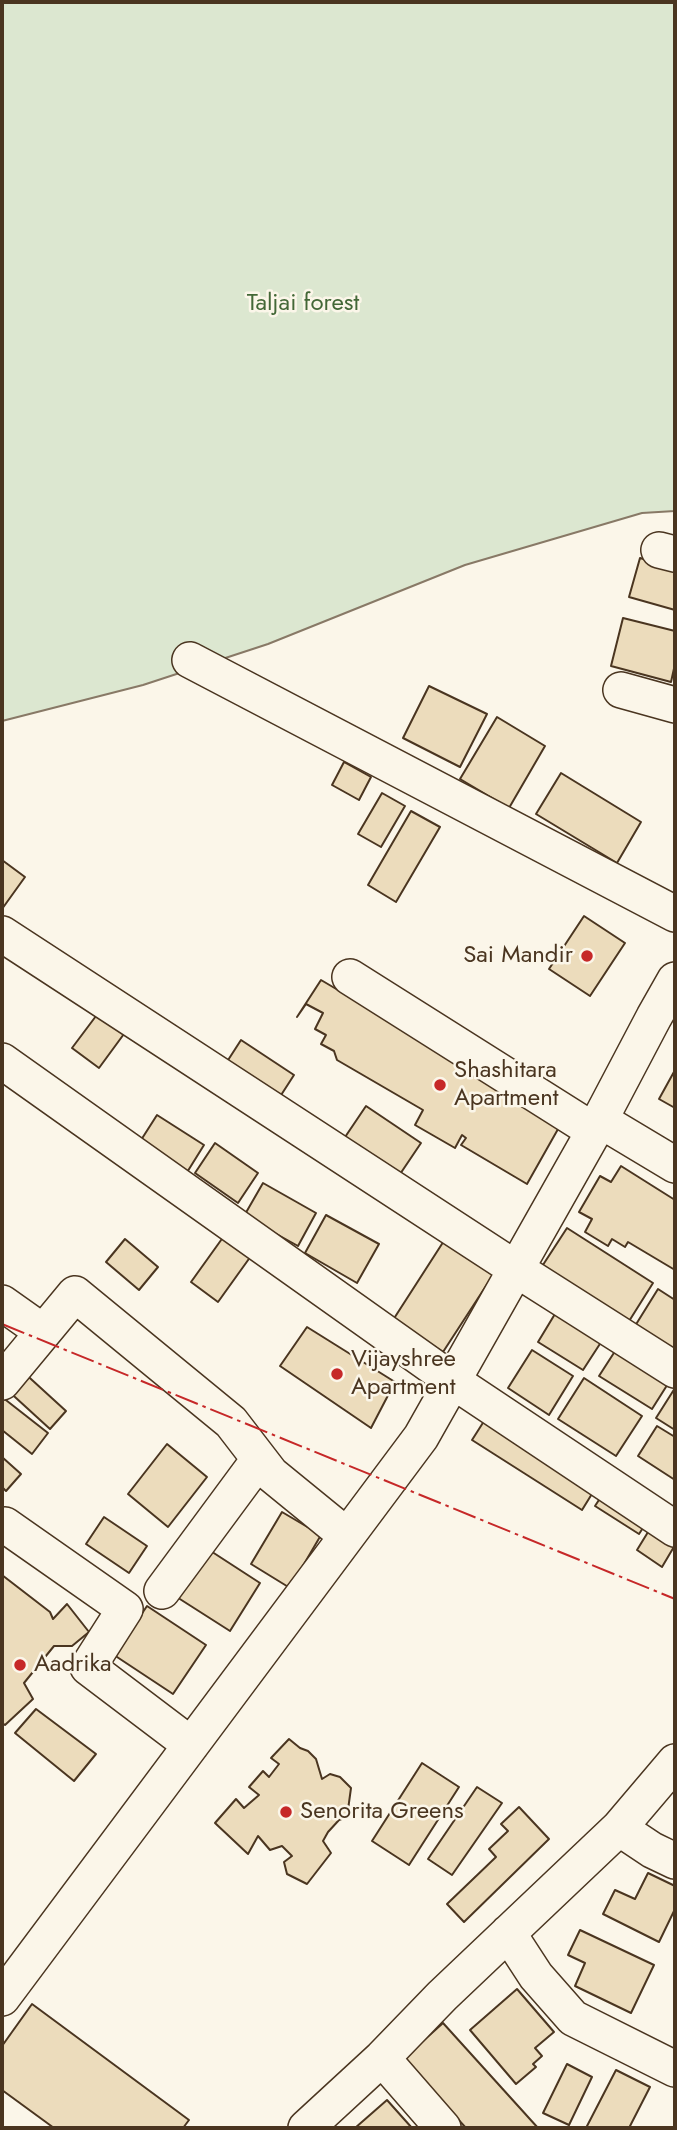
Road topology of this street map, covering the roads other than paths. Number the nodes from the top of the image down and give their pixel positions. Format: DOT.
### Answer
graph roads {
  1 [pos="190,660"];
  2 [pos="621,690"];
  3 [pos="675,705"];
  4 [pos="675,914"];
  5 [pos="2,934"];
  6 [pos="349,977"];
  7 [pos="675,981"];
  8 [pos="2,1061"];
  9 [pos="597,1126"];
  10 [pos="675,1165"];
  11 [pos="516,1269"];
  12 [pos="2,1303"];
  13 [pos="43,1332"];
  14 [pos="675,1370"];
  15 [pos="453,1381"];
  16 [pos="2,1382"];
  17 [pos="258,1461"];
  18 [pos="5,1525"];
  19 [pos="675,1529"];
  20 [pos="347,1536"];
  21 [pos="162,1591"];
  22 [pos="191,1745"];
  23 [pos="675,1762"];
  24 [pos="619,1828"];
  25 [pos="675,1861"];
  26 [pos="508,1933"];
  27 [pos="2,1998"];
  28 [pos="382,2058"];
  29 [pos="675,2069"];
  30 [pos="306,2128"];
  31 [pos="443,2128"];
  1 -- 4 [label="street"];
  2 -- 3 [label="street"];
  5 -- 11 [label="street"];
  6 -- 9 [label="street"];
  7 -- 9 [label="street"];
  8 -- 15 [label="street"];
  9 -- 10 [label="street"];
  9 -- 11 [label="street"];
  11 -- 14 [label="street"];
  11 -- 15 [label="street"];
  12 -- 13 [label="street"];
  13 -- 16 [label="street"];
  13 -- 17 [label="street"];
  15 -- 19 [label="street"];
  15 -- 20 [label="street"];
  17 -- 20 [label="street"];
  17 -- 21 [label="street"];
  18 -- 22 [label="street"];
  20 -- 22 [label="street"];
  22 -- 27 [label="street"];
  23 -- 24 [label="street"];
  24 -- 25 [label="street"];
  24 -- 26 [label="street"];
  26 -- 28 [label="street"];
  26 -- 29 [label="street"];
  28 -- 30 [label="street"];
  28 -- 31 [label="street"];
}
